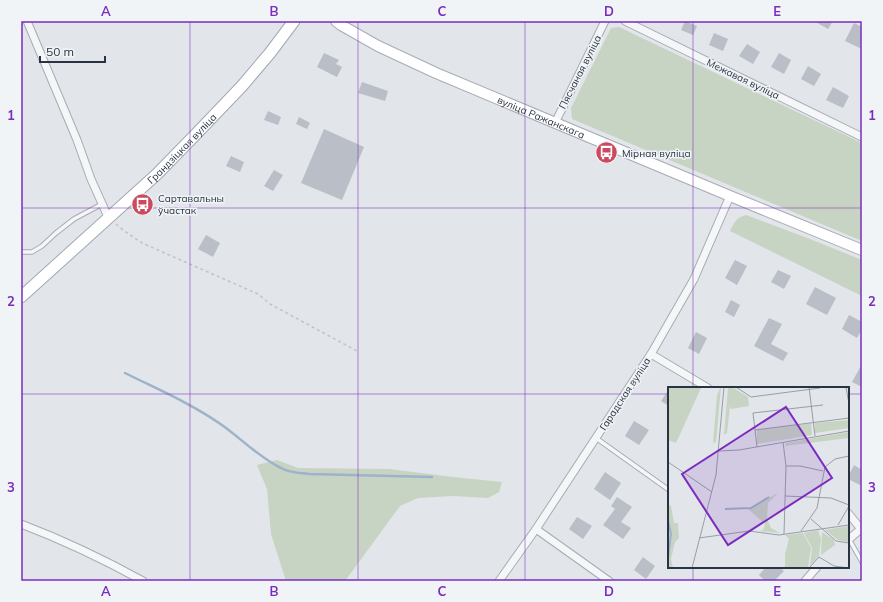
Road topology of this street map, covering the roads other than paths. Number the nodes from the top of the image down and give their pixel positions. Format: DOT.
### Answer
graph roads {
  1 [pos="27,21"];
  2 [pos="294,21"];
  3 [pos="336,21"];
  4 [pos="605,21"];
  5 [pos="624,21"];
  6 [pos="554,123"];
  7 [pos="862,137"];
  8 [pos="730,196"];
  9 [pos="102,204"];
  10 [pos="108,217"];
  11 [pos="862,250"];
  12 [pos="21,252"];
  13 [pos="21,297"];
  14 [pos="651,354"];
  15 [pos="706,387"];
  16 [pos="596,438"];
  17 [pos="668,489"];
  18 [pos="849,514"];
  19 [pos="21,524"];
  20 [pos="536,529"];
  21 [pos="861,529"];
  22 [pos="849,539"];
  23 [pos="862,562"];
  24 [pos="816,568"];
  25 [pos="143,581"];
  26 [pos="499,581"];
  27 [pos="609,581"];
  28 [pos="804,581"];
  1 -- 9 [label="street"];
  2 -- 10 [label="main road, Грандзіцкая вуліца"];
  3 -- 6 [label="street, вуліца Ражанскага"];
  4 -- 6 [label="street, Пясчаная вуліца"];
  5 -- 7 [label="street, Межавая вуліца"];
  6 -- 8 [label="street, вуліца Ражанскага"];
  8 -- 11 [label="street, вуліца Ражанскага"];
  8 -- 14 [label="street, Гарадская вуліца"];
  9 -- 10 [label="street"];
  9 -- 12 [label="lane"];
  10 -- 13 [label="main road, Грандзіцкая вуліца"];
  14 -- 15 [label="street"];
  14 -- 16 [label="street, Гарадская вуліца"];
  16 -- 17 [label="lane"];
  16 -- 20 [label="street, Гарадская вуліца"];
  18 -- 21 [label="street"];
  19 -- 25 [label="street"];
  20 -- 26 [label="street, Гарадская вуліца"];
  20 -- 27 [label="street"];
  21 -- 22 [label="street"];
  22 -- 23 [label="lane"];
  24 -- 28 [label="street"];
}
